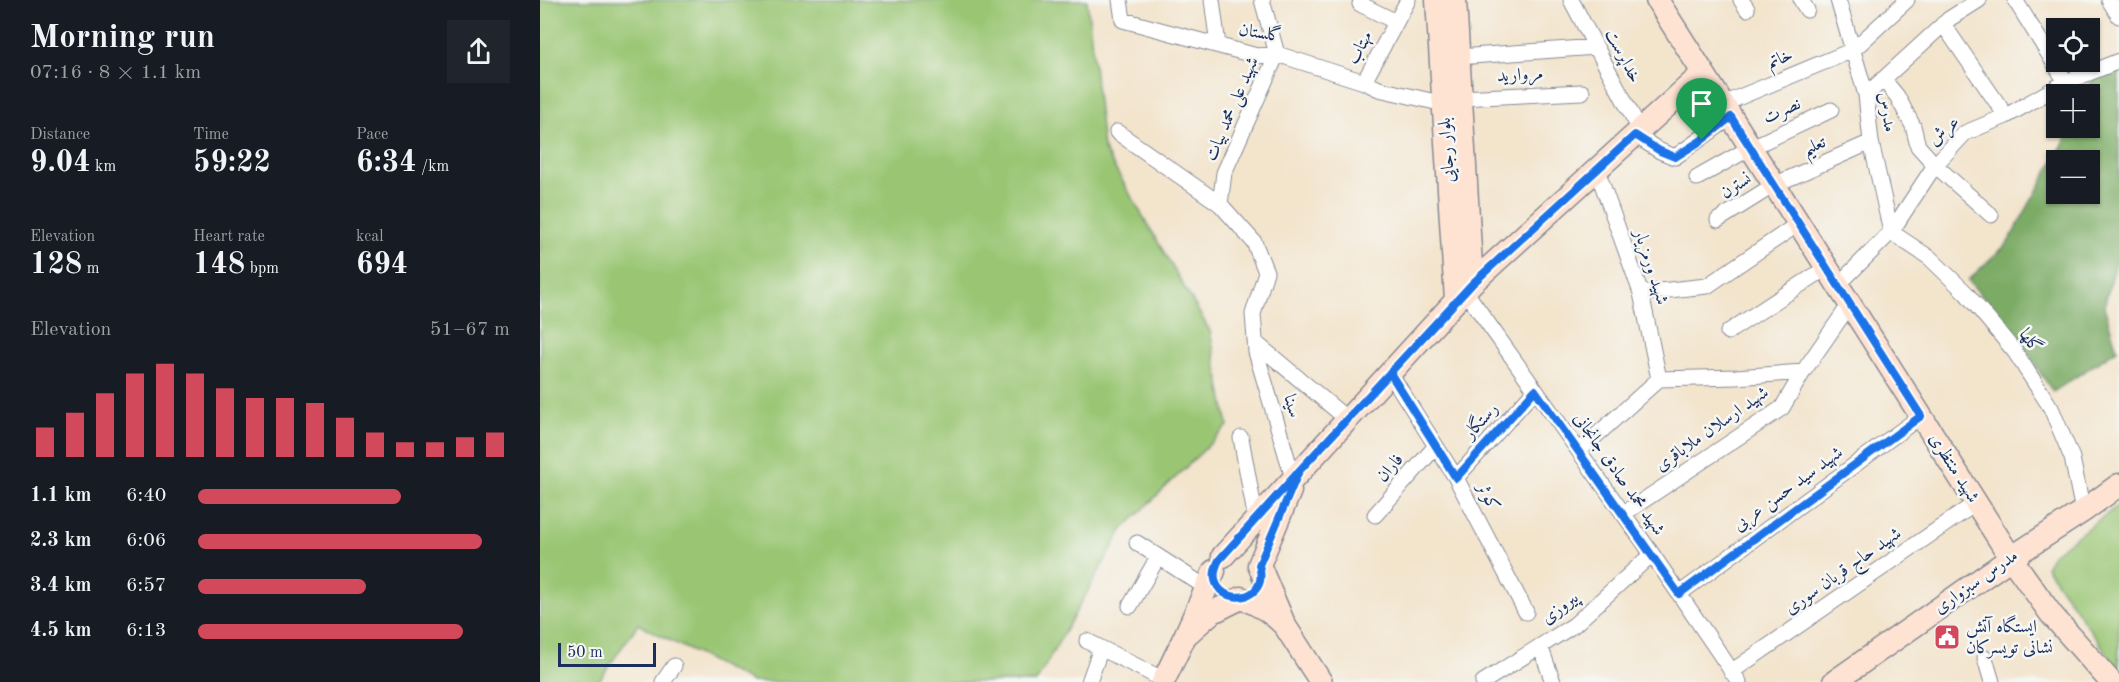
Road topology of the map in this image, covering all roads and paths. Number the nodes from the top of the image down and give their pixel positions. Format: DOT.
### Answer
graph roads {
  1 [pos="1120,0"];
  2 [pos="1212,0"];
  3 [pos="1262,0"];
  4 [pos="1362,0"];
  5 [pos="1408,0"];
  6 [pos="1452,0"];
  7 [pos="1571,0"];
  8 [pos="1656,0"];
  9 [pos="1838,0"];
  10 [pos="1907,0"];
  11 [pos="1979,0"];
  12 [pos="2015,0"];
  13 [pos="2109,0"];
  14 [pos="2119,16"];
  15 [pos="1396,22"];
  16 [pos="1943,24"];
  17 [pos="1218,45"];
  18 [pos="1596,47"];
  19 [pos="1853,50"];
  20 [pos="1277,54"];
  21 [pos="1458,57"];
  22 [pos="2119,61"];
  23 [pos="1703,74"];
  24 [pos="1883,79"];
  25 [pos="1364,82"];
  26 [pos="2066,82"];
  27 [pos="1582,92"];
  28 [pos="1866,95"];
  29 [pos="1452,101"];
  30 [pos="1831,110"];
  31 [pos="1727,111"];
  32 [pos="2006,116"];
  33 [pos="1117,132"];
  34 [pos="1638,133"];
  35 [pos="1871,141"];
  36 [pos="1750,148"];
  37 [pos="1935,165"];
  38 [pos="1597,170"];
  39 [pos="1697,178"];
  40 [pos="1774,185"];
  41 [pos="1220,204"];
  42 [pos="1991,215"];
  43 [pos="1718,220"];
  44 [pos="1798,224"];
  45 [pos="1891,232"];
  46 [pos="1838,286"];
  47 [pos="1464,291"];
  48 [pos="1641,293"];
  49 [pos="1728,332"];
  50 [pos="1256,343"];
  51 [pos="1803,372"];
  52 [pos="1390,373"];
  53 [pos="1659,379"];
  54 [pos="1535,390"];
  55 [pos="1921,416"];
  56 [pos="1347,419"];
  57 [pos="1241,438"];
  58 [pos="1436,446"];
  59 [pos="1579,451"];
  60 [pos="1296,475"];
  61 [pos="1456,478"];
  62 [pos="2119,484"];
  63 [pos="1976,503"];
  64 [pos="2083,511"];
  65 [pos="1623,513"];
  66 [pos="1375,515"];
  67 [pos="1256,520"];
  68 [pos="1137,543"];
  69 [pos="1652,554"];
  70 [pos="1158,557"];
  71 [pos="2011,558"];
  72 [pos="1259,565"];
  73 [pos="1215,572"];
  74 [pos="1679,594"];
  75 [pos="1241,598"];
  76 [pos="1130,606"];
  77 [pos="1526,612"];
  78 [pos="1285,626"];
  79 [pos="1185,636"];
  80 [pos="1540,646"];
  81 [pos="1985,658"];
  82 [pos="674,666"];
  83 [pos="1735,677"];
  84 [pos="1164,681"];
  85 [pos="663,682"];
  86 [pos="1089,682"];
  87 [pos="1321,682"];
  88 [pos="1483,682"];
  89 [pos="1553,682"];
  90 [pos="1834,682"];
  91 [pos="1992,682"];
  92 [pos="2108,682"];
  1 -- 17 [label="street, گلستان"];
  2 -- 17 [label="street"];
  3 -- 20 [label="street"];
  4 -- 15 [label="street"];
  5 -- 15 [label="street, مهتاب"];
  6 -- 21 [label="main road, بلوار رجایی"];
  6 -- 29 [label="main road, بلوار رجایی"];
  7 -- 18 [label="street, خداپرست"];
  8 -- 23 [label="main road, شهید منتظری"];
  9 -- 19 [label="street, مدرس"];
  10 -- 19 [label="street"];
  11 -- 16 [label="street"];
  12 -- 26 [label="street"];
  13 -- 14 [label="street"];
  15 -- 25 [label="street, مهتاب"];
  16 -- 24 [label="street"];
  16 -- 32 [label="street"];
  17 -- 20 [label="street, گلستان"];
  18 -- 21 [label="street"];
  18 -- 34 [label="street, خداپرست"];
  19 -- 28 [label="street, مدرس"];
  19 -- 31 [label="street, خاتم"];
  20 -- 25 [label="street, گلستان"];
  20 -- 41 [label="street, شهید علی محمد بیات"];
  21 -- 29 [label="main road, بلوار رجایی"];
  22 -- 26 [label="street, عرش"];
  23 -- 31 [label="main road, شهید منتظری"];
  23 -- 34 [label="main road"];
  24 -- 28 [label="street"];
  24 -- 37 [label="street"];
  25 -- 29 [label="street, گلستان"];
  26 -- 32 [label="street, عرش"];
  27 -- 29 [label="street, مروارید"];
  28 -- 35 [label="street, مدرس"];
  29 -- 47 [label="main road, بلوار رجایی"];
  30 -- 36 [label="street, نصرت"];
  31 -- 34 [label="street, خاتم"];
  31 -- 36 [label="main road, شهید منتظری"];
  32 -- 37 [label="street, عرش"];
  33 -- 41 [label="street"];
  34 -- 38 [label="main road"];
  35 -- 40 [label="street, تعلیم"];
  35 -- 45 [label="street, مدرس"];
  36 -- 39 [label="street, نصرت"];
  36 -- 40 [label="main road, شهید منتظری"];
  37 -- 42 [label="street"];
  37 -- 45 [label="street, عرش"];
  38 -- 47 [label="main road"];
  38 -- 48 [label="street, شهید ورمزیار"];
  40 -- 43 [label="street, نسترن"];
  40 -- 44 [label="main road, شهید منتظری"];
  41 -- 50 [label="street"];
  44 -- 46 [label="main road, شهید منتظری"];
  44 -- 48 [label="street"];
  45 -- 46 [label="street, عرش"];
  45 -- 64 [label="street, گلها"];
  46 -- 49 [label="street"];
  46 -- 51 [label="street, شهید ارسلان ملاباقری"];
  46 -- 55 [label="main road, شهید منتظری"];
  47 -- 52 [label="main road"];
  47 -- 54 [label="street, شهید محمد صادق جانجانی"];
  48 -- 53 [label="street, شهید ورمزیار"];
  50 -- 56 [label="street"];
  50 -- 60 [label="street, سینا"];
  51 -- 53 [label="street"];
  51 -- 65 [label="street, شهید ارسلان ملاباقری"];
  52 -- 56 [label="main road"];
  52 -- 58 [label="street, کوثر"];
  53 -- 59 [label="street"];
  54 -- 59 [label="street, شهید محمد صادق جانجانی"];
  54 -- 61 [label="street, رستگار"];
  55 -- 63 [label="main road, شهید منتظری"];
  55 -- 74 [label="street, شهید سید حسن عربی"];
  56 -- 60 [label="main road"];
  57 -- 67 [label="street"];
  58 -- 61 [label="street, کوثر"];
  58 -- 66 [label="street, فاران"];
  59 -- 65 [label="street, شهید محمد صادق جانجانی"];
  60 -- 67 [label="main road"];
  60 -- 72 [label="main road"];
  61 -- 77 [label="street, کوثر"];
  62 -- 64 [label="main road, مدرس سبزواری"];
  63 -- 71 [label="main road, شهید منتظری"];
  63 -- 83 [label="street, شهید حاج قربان سوری"];
  64 -- 71 [label="main road, مدرس سبزواری"];
  65 -- 69 [label="street, شهید محمد صادق جانجانی"];
  67 -- 73 [label="main road"];
  68 -- 70 [label="street"];
  69 -- 74 [label="street, شهید محمد صادق جانجانی"];
  69 -- 80 [label="street, پیروزی"];
  70 -- 73 [label="street"];
  70 -- 76 [label="street"];
  71 -- 90 [label="main road, مدرس سبزواری"];
  71 -- 92 [label="main road, شهید منتظری"];
  72 -- 73 [label="main road"];
  72 -- 75 [label="main road"];
  72 -- 78 [label="main road"];
  73 -- 75 [label="main road"];
  73 -- 79 [label="main road"];
  74 -- 83 [label="street, شهید محمد صادق جانجانی"];
  75 -- 78 [label="main road"];
  75 -- 79 [label="main road"];
  78 -- 87 [label="main road"];
  79 -- 84 [label="main road"];
  80 -- 88 [label="street, پیروزی"];
  80 -- 89 [label="street"];
  81 -- 91 [label="street"];
  82 -- 85 [label="street"];
  84 -- 86 [label="street"];
}
